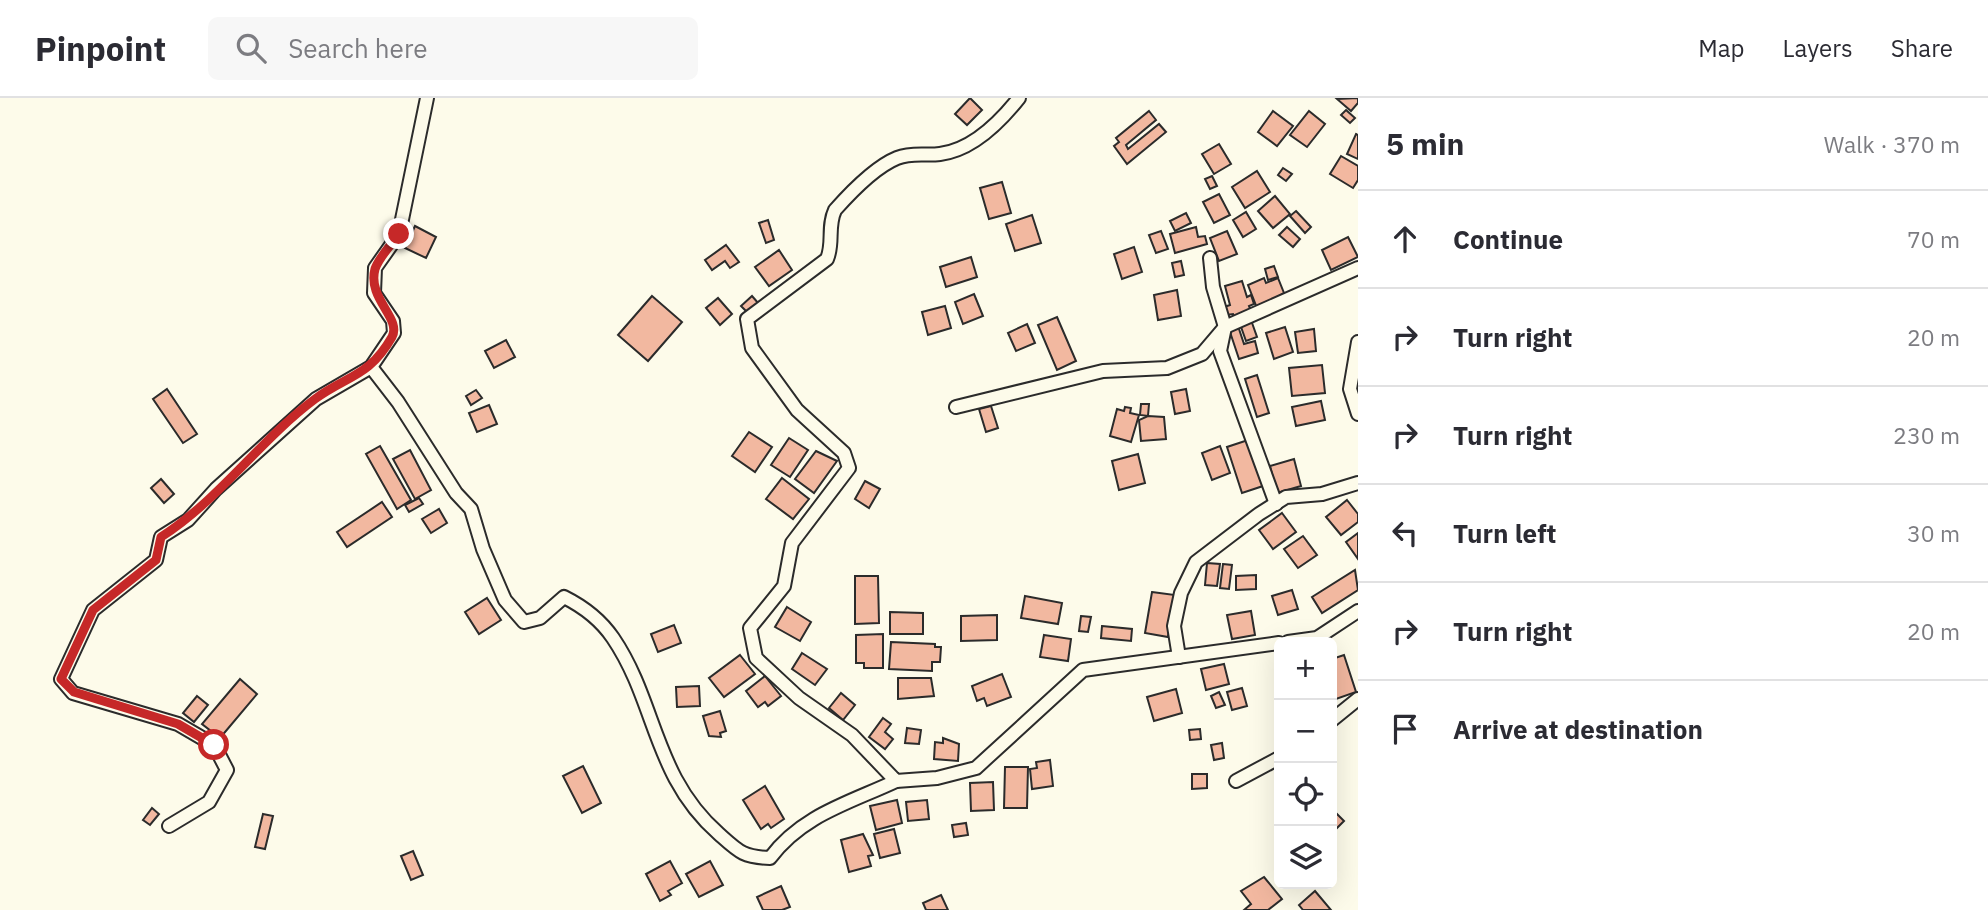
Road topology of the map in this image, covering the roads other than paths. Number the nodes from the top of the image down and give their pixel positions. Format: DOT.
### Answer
graph roads {
  1 [pos="427,98"];
  2 [pos="1019,98"];
  3 [pos="1210,258"];
  4 [pos="1358,268"];
  5 [pos="1225,327"];
  6 [pos="1358,342"];
  7 [pos="371,367"];
  8 [pos="956,407"];
  9 [pos="1358,414"];
  10 [pos="1358,483"];
  11 [pos="1276,503"];
  12 [pos="1358,611"];
  13 [pos="1319,637"];
  14 [pos="1274,644"];
  15 [pos="1179,657"];
  16 [pos="1358,699"];
  17 [pos="1337,716"];
  18 [pos="1274,761"];
  19 [pos="896,781"];
  20 [pos="1236,781"];
  21 [pos="169,826"];
  1 -- 7 [label="street"];
  2 -- 19 [label="street"];
  3 -- 5 [label="street"];
  4 -- 5 [label="street"];
  5 -- 8 [label="street"];
  5 -- 11 [label="street"];
  6 -- 9 [label="street"];
  7 -- 19 [label="street"];
  7 -- 21 [label="street"];
  10 -- 11 [label="street"];
  11 -- 15 [label="street"];
  12 -- 13 [label="street"];
  14 -- 15 [label="street"];
  15 -- 19 [label="street"];
  16 -- 17 [label="street"];
  18 -- 20 [label="street"];
}
